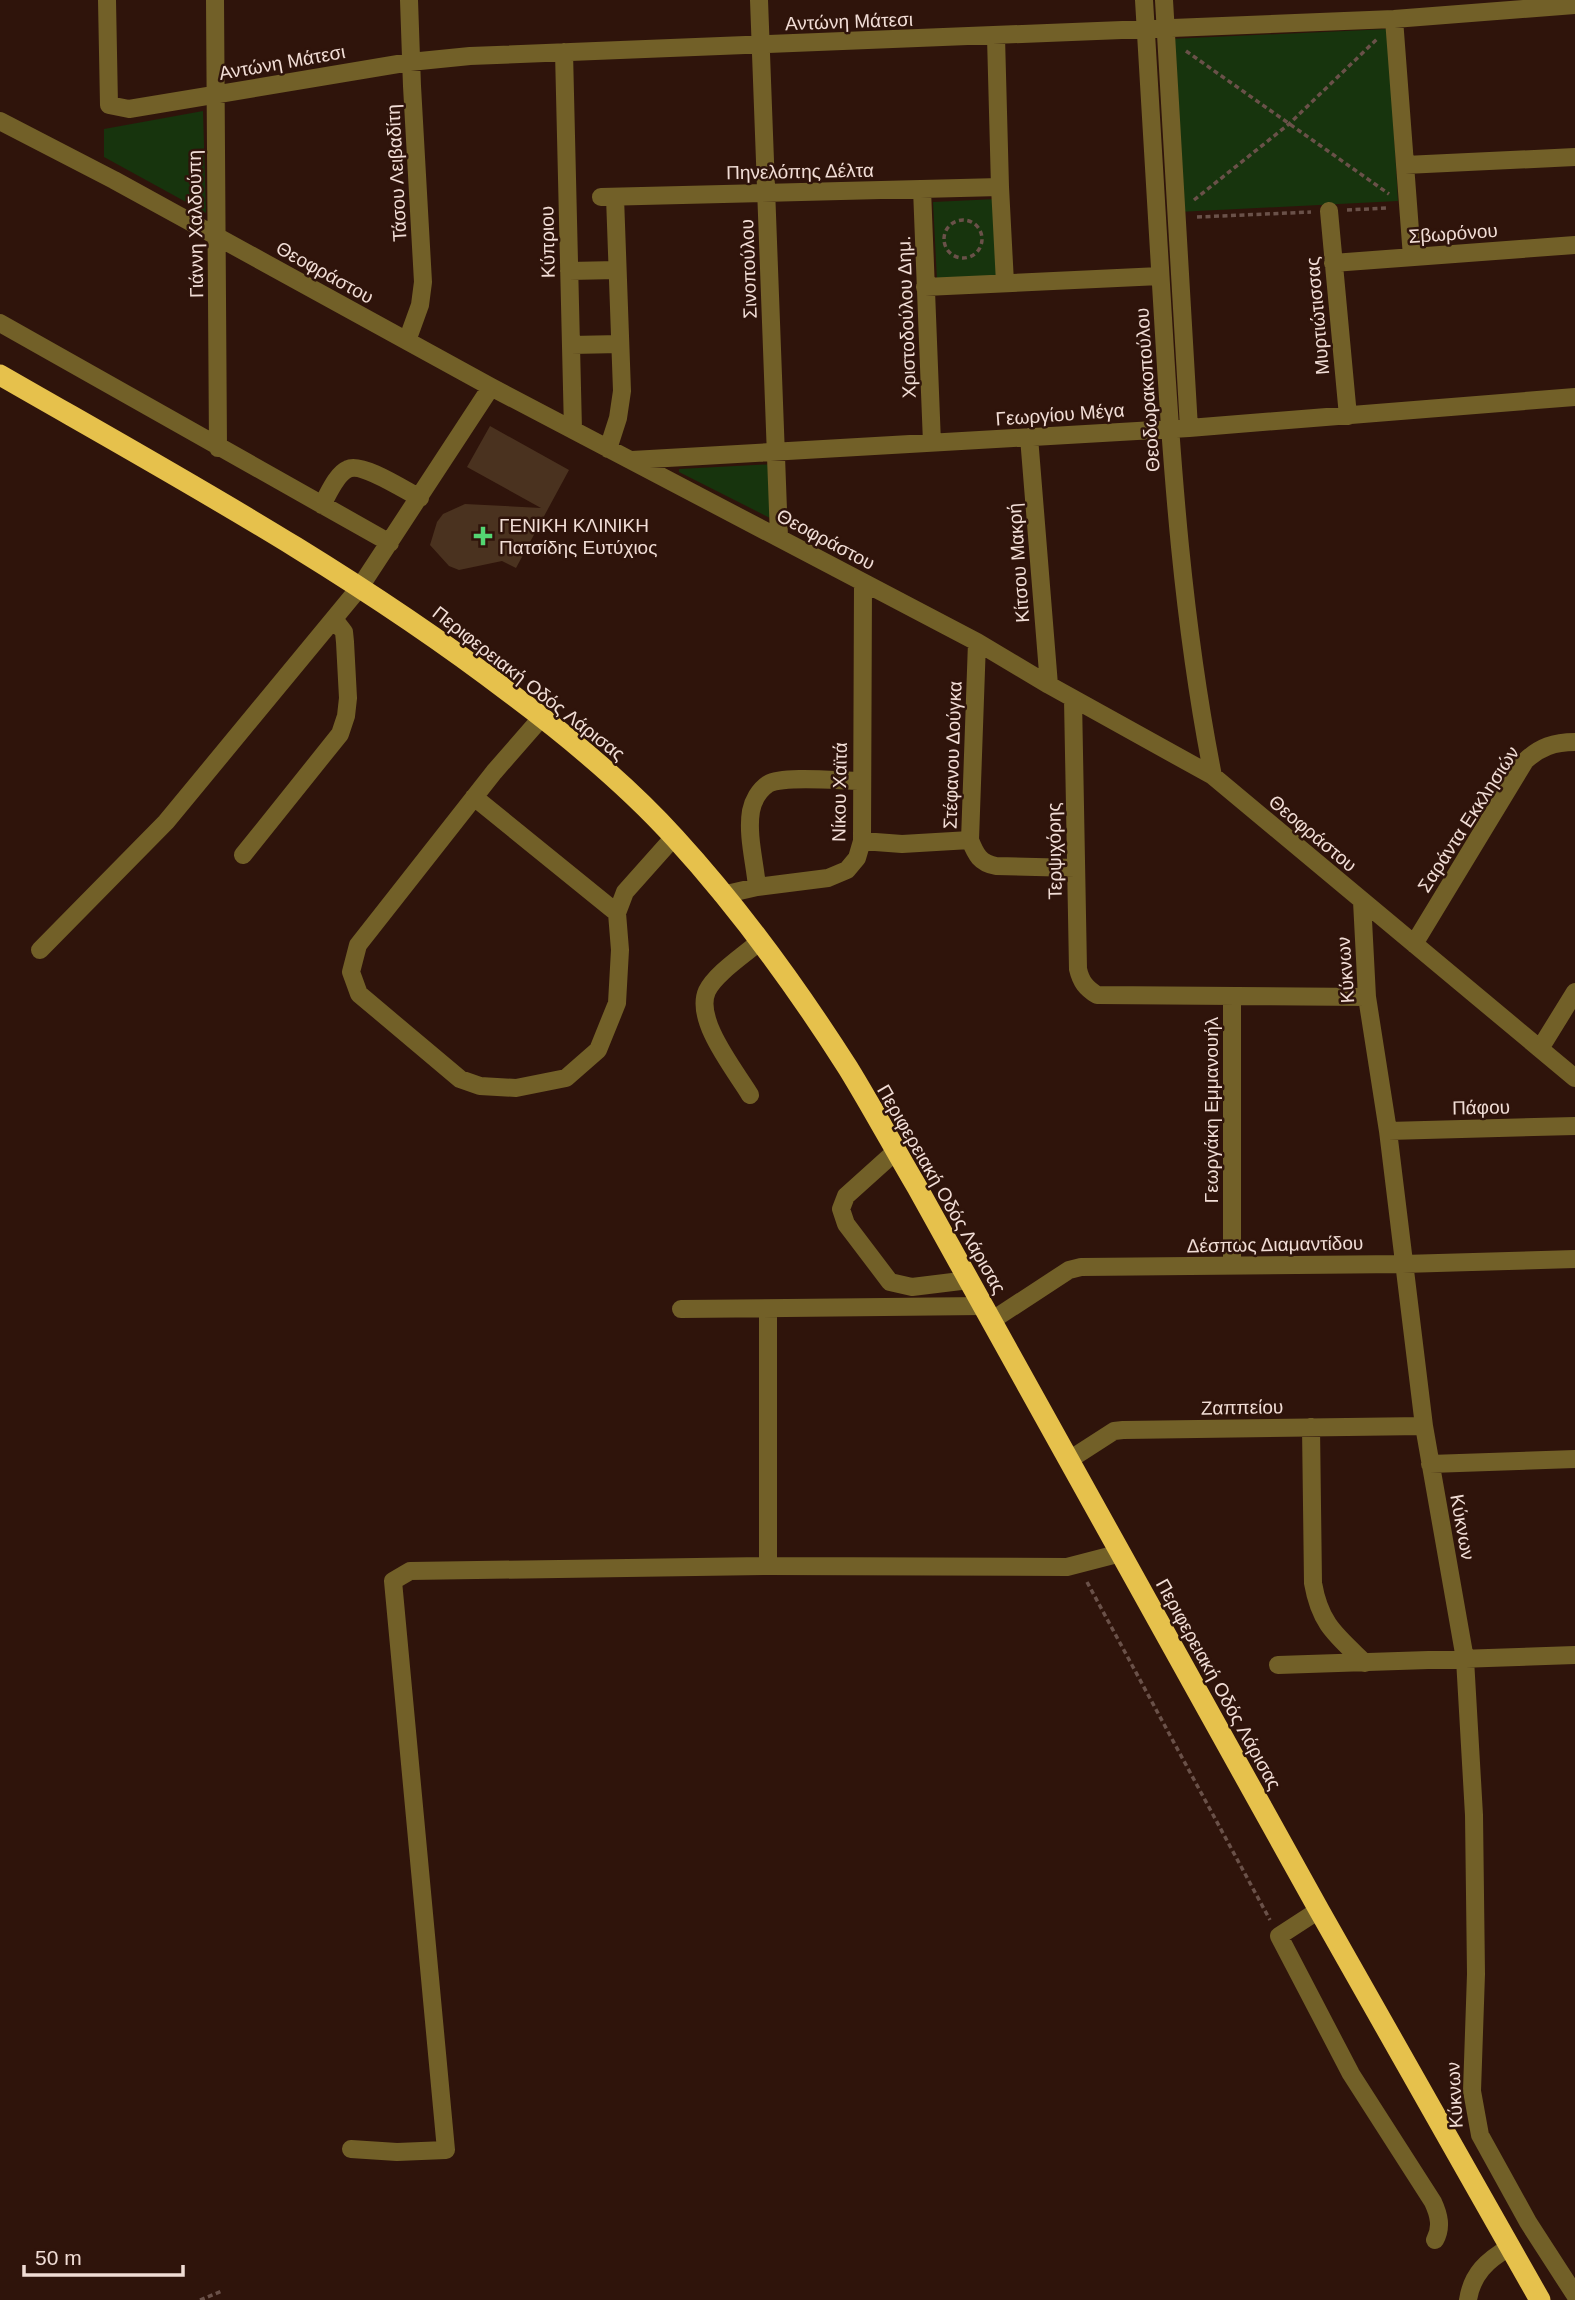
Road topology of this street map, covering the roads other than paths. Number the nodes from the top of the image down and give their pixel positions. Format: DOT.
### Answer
graph roads {
  1 [pos="107,0"];
  2 [pos="215,0"];
  3 [pos="409,0"];
  4 [pos="759,0"];
  5 [pos="1144,0"];
  6 [pos="1164,0"];
  7 [pos="1575,5"];
  8 [pos="1480,6"];
  9 [pos="1395,19"];
  10 [pos="1146,30"];
  11 [pos="1166,30"];
  12 [pos="996,37"];
  13 [pos="761,45"];
  14 [pos="564,52"];
  15 [pos="410,62"];
  16 [pos="215,95"];
  17 [pos="0,121"];
  18 [pos="1575,157"];
  19 [pos="1405,165"];
  20 [pos="999,187"];
  21 [pos="922,189"];
  22 [pos="766,193"];
  23 [pos="1329,211"];
  24 [pos="217,237"];
  25 [pos="1575,246"];
  26 [pos="1412,257"];
  27 [pos="1333,263"];
  28 [pos="617,270"];
  29 [pos="569,271"];
  30 [pos="1160,276"];
  31 [pos="1005,284"];
  32 [pos="925,287"];
  33 [pos="0,323"];
  34 [pos="407,341"];
  35 [pos="620,344"];
  36 [pos="571,345"];
  37 [pos="0,375"];
  38 [pos="491,387"];
  39 [pos="1575,397"];
  40 [pos="1348,416"];
  41 [pos="1189,428"];
  42 [pos="1169,429"];
  43 [pos="573,430"];
  44 [pos="1029,438"];
  45 [pos="932,443"];
  46 [pos="218,448"];
  47 [pos="608,449"];
  48 [pos="776,451"];
  49 [pos="630,460"];
  50 [pos="420,498"];
  51 [pos="322,505"];
  52 [pos="779,537"];
  53 [pos="390,543"];
  54 [pos="863,583"];
  55 [pos="360,587"];
  56 [pos="334,619"];
  57 [pos="977,642"];
  58 [pos="1049,685"];
  59 [pos="1073,699"];
  60 [pos="542,717"];
  61 [pos="1575,742"];
  62 [pos="1213,776"];
  63 [pos="861,781"];
  64 [pos="474,797"];
  65 [pos="674,837"];
  66 [pos="970,840"];
  67 [pos="862,841"];
  68 [pos="243,856"];
  69 [pos="1075,868"];
  70 [pos="757,887"];
  71 [pos="722,895"];
  72 [pos="1362,901"];
  73 [pos="617,913"];
  74 [pos="759,942"];
  75 [pos="1414,944"];
  76 [pos="40,950"];
  77 [pos="1575,992"];
  78 [pos="1232,997"];
  79 [pos="1367,997"];
  80 [pos="1541,1048"];
  81 [pos="1575,1078"];
  82 [pos="750,1095"];
  83 [pos="1575,1126"];
  84 [pos="1388,1130"];
  85 [pos="896,1152"];
  86 [pos="1575,1259"];
  87 [pos="1403,1264"];
  88 [pos="1232,1265"];
  89 [pos="969,1280"];
  90 [pos="681,1309"];
  91 [pos="768,1309"];
  92 [pos="987,1313"];
  93 [pos="1424,1426"];
  94 [pos="1311,1427"];
  95 [pos="1575,1459"];
  96 [pos="1069,1460"];
  97 [pos="1430,1464"];
  98 [pos="1121,1553"];
  99 [pos="768,1566"];
  100 [pos="1575,1655"];
  101 [pos="1465,1659"];
  102 [pos="1365,1662"];
  103 [pos="1278,1665"];
  104 [pos="1319,1909"];
  105 [pos="1480,2134"];
  106 [pos="351,2149"];
  107 [pos="1457,2150"];
  108 [pos="1435,2239"];
  109 [pos="1510,2247"];
  110 [pos="1575,2295"];
  111 [pos="1468,2300"];
  112 [pos="1540,2300"];
  1 -- 16 [label="street, Αντώνη Μάτεσι"];
  2 -- 16 [label="street, Γιάννη Χαλδούπη"];
  3 -- 15 [label="street, Τάσου Λειβαδίτη"];
  4 -- 13 [label="street, Σινοπούλου"];
  5 -- 10 [label="street, Θεοδωρακοπούλου"];
  6 -- 11 [label="street"];
  7 -- 8 [label="street, Αντώνη Μάτεσι"];
  8 -- 9 [label="street, Αντώνη Μάτεσι"];
  9 -- 11 [label="street, Αντώνη Μάτεσι"];
  9 -- 19 [label="street"];
  10 -- 11 [label="street, Αντώνη Μάτεσι"];
  10 -- 12 [label="street, Αντώνη Μάτεσι"];
  10 -- 30 [label="street, Θεοδωρακοπούλου"];
  11 -- 41 [label="street"];
  12 -- 13 [label="street, Αντώνη Μάτεσι"];
  12 -- 20 [label="street"];
  13 -- 14 [label="street, Αντώνη Μάτεσι"];
  13 -- 22 [label="street, Σινοπούλου"];
  14 -- 15 [label="street, Αντώνη Μάτεσι"];
  14 -- 29 [label="street, Κύπριου"];
  15 -- 16 [label="street, Αντώνη Μάτεσι"];
  15 -- 34 [label="street, Τάσου Λειβαδίτη"];
  16 -- 24 [label="street, Γιάννη Χαλδούπη"];
  17 -- 24 [label="street, Θεοφράστου"];
  18 -- 19 [label="street"];
  19 -- 26 [label="street"];
  20 -- 21 [label="street, Πηνελόπης Δέλτα"];
  20 -- 31 [label="street"];
  21 -- 22 [label="street, Πηνελόπης Δέλτα"];
  21 -- 32 [label="street, Χριστοδούλου Δημ."];
  22 -- 28 [label="street, Πηνελόπης Δέλτα"];
  22 -- 48 [label="street, Σινοπούλου"];
  23 -- 27 [label="street, Μυρτιώτισσας"];
  24 -- 34 [label="street, Θεοφράστου"];
  24 -- 46 [label="street, Γιάννη Χαλδούπη"];
  25 -- 26 [label="street, Σβωρόνου"];
  26 -- 27 [label="street, Σβωρόνου"];
  27 -- 40 [label="street, Μυρτιώτισσας"];
  28 -- 29 [label="street"];
  28 -- 35 [label="street"];
  29 -- 36 [label="street, Κύπριου"];
  30 -- 31 [label="street"];
  30 -- 42 [label="street, Θεοδωρακοπούλου"];
  31 -- 32 [label="street"];
  32 -- 45 [label="street, Χριστοδούλου Δημ."];
  33 -- 46 [label="street"];
  34 -- 38 [label="street, Θεοφράστου"];
  35 -- 36 [label="street"];
  35 -- 47 [label="street"];
  36 -- 43 [label="street, Κύπριου"];
  37 -- 55 [label="highway, Περιφερειακή Οδός Λάρισας"];
  38 -- 43 [label="street, Θεοφράστου"];
  38 -- 50 [label="street"];
  39 -- 40 [label="street, Γεωργίου Μέγα"];
  40 -- 41 [label="street, Γεωργίου Μέγα"];
  41 -- 42 [label="street, Γεωργίου Μέγα"];
  42 -- 44 [label="street, Γεωργίου Μέγα"];
  42 -- 62 [label="street, Θεοδωρακοπούλου"];
  43 -- 47 [label="street, Θεοφράστου"];
  44 -- 45 [label="street, Γεωργίου Μέγα"];
  44 -- 58 [label="street, Κίτσου Μακρή"];
  45 -- 48 [label="street, Γεωργίου Μέγα"];
  46 -- 51 [label="street"];
  47 -- 49 [label="street, Θεοφράστου"];
  48 -- 49 [label="street, Γεωργίου Μέγα"];
  48 -- 52 [label="street, Σινοπούλου"];
  49 -- 52 [label="street, Θεοφράστου"];
  50 -- 51 [label="street"];
  50 -- 53 [label="street"];
  51 -- 53 [label="street"];
  52 -- 54 [label="street, Θεοφράστου"];
  53 -- 55 [label="street"];
  54 -- 57 [label="street, Θεοφράστου"];
  54 -- 63 [label="street, Νίκου Χαϊτά"];
  55 -- 56 [label="street"];
  55 -- 60 [label="highway, Περιφερειακή Οδός Λάρισας"];
  56 -- 68 [label="street"];
  56 -- 76 [label="street"];
  57 -- 58 [label="street, Θεοφράστου"];
  57 -- 66 [label="street, Στέφανου Δούγκα"];
  58 -- 59 [label="street, Θεοφράστου"];
  59 -- 62 [label="street, Θεοφράστου"];
  59 -- 69 [label="street, Τερψιχόρης"];
  60 -- 64 [label="street"];
  60 -- 65 [label="highway, Περιφερειακή Οδός Λάρισας"];
  61 -- 75 [label="street, Σαράντα Εκκλησιών"];
  62 -- 72 [label="street, Θεοφράστου"];
  63 -- 67 [label="street, Νίκου Χαϊτά"];
  63 -- 70 [label="street"];
  64 -- 73 [label="street"];
  64 -- 73 [label="street"];
  65 -- 71 [label="highway, Περιφερειακή Οδός Λάρισας"];
  65 -- 73 [label="street"];
  66 -- 67 [label="street"];
  66 -- 69 [label="street, Στέφανου Δούγκα"];
  67 -- 70 [label="street, Νίκου Χαϊτά"];
  69 -- 78 [label="street, Τερψιχόρης"];
  70 -- 71 [label="street, Νίκου Χαϊτά"];
  71 -- 74 [label="highway, Περιφερειακή Οδός Λάρισας"];
  72 -- 75 [label="street, Θεοφράστου"];
  72 -- 79 [label="street, Κύκνων"];
  74 -- 82 [label="street"];
  74 -- 85 [label="highway, Περιφερειακή Οδός Λάρισας"];
  75 -- 80 [label="street, Θεοφράστου"];
  77 -- 80 [label="street"];
  78 -- 79 [label="street"];
  78 -- 88 [label="street, Γεωργάκη Εμμανουήλ"];
  79 -- 84 [label="street, Κύκνων"];
  80 -- 81 [label="street, Θεοφράστου"];
  83 -- 84 [label="street, Πάφου"];
  84 -- 87 [label="street, Κύκνων"];
  85 -- 89 [label="highway, Περιφερειακή Οδός Λάρισας"];
  85 -- 89 [label="street"];
  86 -- 87 [label="street, Δέσπως Διαμαντίδου"];
  87 -- 88 [label="street, Δέσπως Διαμαντίδου"];
  87 -- 93 [label="street, Κύκνων"];
  88 -- 92 [label="street, Δέσπως Διαμαντίδου"];
  89 -- 92 [label="highway, Περιφερειακή Οδός Λάρισας"];
  90 -- 91 [label="street"];
  91 -- 92 [label="street"];
  91 -- 99 [label="street"];
  92 -- 96 [label="highway, Περιφερειακή Οδός Λάρισας"];
  93 -- 94 [label="street, Ζαππείου"];
  93 -- 97 [label="street, Κύκνων"];
  94 -- 96 [label="street, Ζαππείου"];
  94 -- 102 [label="street"];
  95 -- 97 [label="street"];
  96 -- 98 [label="highway, Περιφερειακή Οδός Λάρισας"];
  97 -- 101 [label="street, Κύκνων"];
  98 -- 99 [label="street"];
  98 -- 104 [label="highway, Περιφερειακή Οδός Λάρισας"];
  99 -- 106 [label="street"];
  100 -- 101 [label="street"];
  101 -- 102 [label="street"];
  101 -- 105 [label="street, Κύκνων"];
  102 -- 103 [label="street"];
  104 -- 107 [label="highway, Περιφερειακή Οδός Λάρισας"];
  104 -- 108 [label="street"];
  105 -- 107 [label="street, Κύκνων"];
  105 -- 110 [label="street"];
  107 -- 109 [label="highway, Περιφερειακή Οδός Λάρισας"];
  109 -- 111 [label="street"];
  109 -- 112 [label="highway, Περιφερειακή Οδός Λάρισας"];
}
